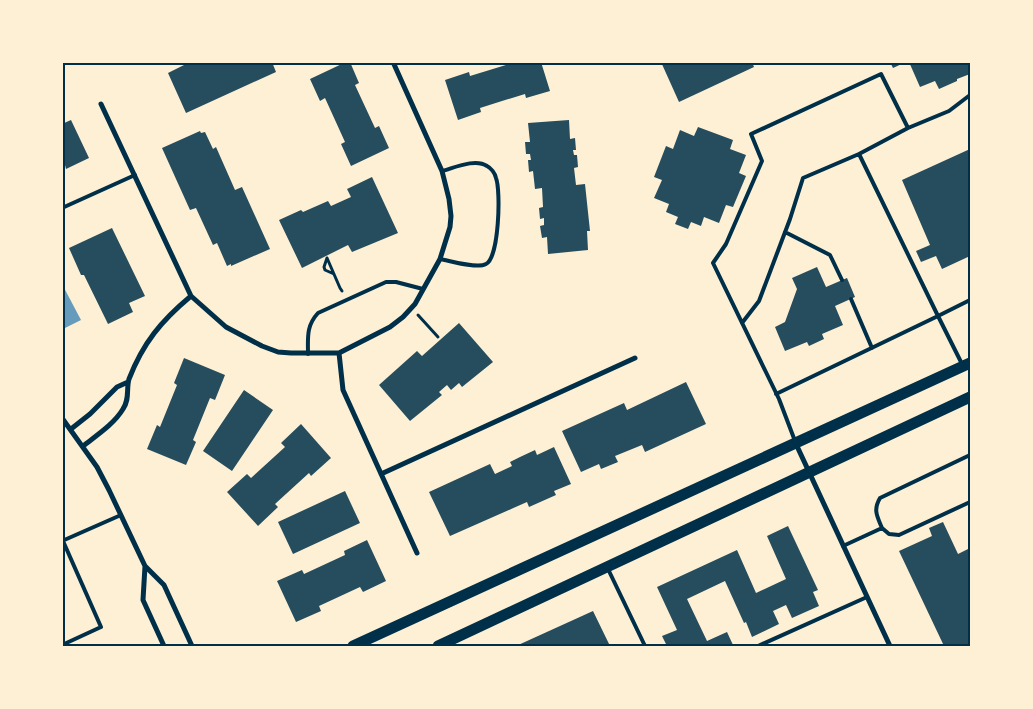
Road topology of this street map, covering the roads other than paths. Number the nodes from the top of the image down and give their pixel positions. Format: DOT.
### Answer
graph roads {
  1 [pos="393,62"];
  2 [pos="970,95"];
  3 [pos="101,104"];
  4 [pos="908,128"];
  5 [pos="859,154"];
  6 [pos="442,171"];
  7 [pos="135,174"];
  8 [pos="62,208"];
  9 [pos="785,232"];
  10 [pos="440,260"];
  11 [pos="842,280"];
  12 [pos="423,289"];
  13 [pos="191,296"];
  14 [pos="851,299"];
  15 [pos="970,300"];
  16 [pos="938,316"];
  17 [pos="742,323"];
  18 [pos="872,348"];
  19 [pos="308,354"];
  20 [pos="339,354"];
  21 [pos="635,358"];
  22 [pos="967,364"];
  23 [pos="128,382"];
  24 [pos="776,394"];
  25 [pos="970,397"];
  26 [pos="62,418"];
  27 [pos="71,429"];
  28 [pos="796,444"];
  29 [pos="83,446"];
  30 [pos="970,455"];
  31 [pos="809,472"];
  32 [pos="381,474"];
  33 [pos="970,502"];
  34 [pos="121,515"];
  35 [pos="882,528"];
  36 [pos="63,541"];
  37 [pos="843,546"];
  38 [pos="417,553"];
  39 [pos="145,566"];
  40 [pos="607,567"];
  41 [pos="867,597"];
  42 [pos="62,646"];
  43 [pos="164,646"];
  44 [pos="192,646"];
  45 [pos="353,646"];
  46 [pos="438,646"];
  47 [pos="645,646"];
  48 [pos="758,646"];
  49 [pos="890,646"];
  1 -- 6 [label="street"];
  2 -- 4 [label="lane"];
  3 -- 7 [label="street"];
  4 -- 5 [label="lane"];
  4 -- 17 [label="lane"];
  5 -- 9 [label="lane"];
  5 -- 16 [label="lane"];
  6 -- 10 [label="street"];
  6 -- 10 [label="lane"];
  7 -- 8 [label="lane"];
  7 -- 13 [label="street"];
  9 -- 11 [label="lane"];
  9 -- 17 [label="lane"];
  10 -- 12 [label="street"];
  12 -- 19 [label="lane"];
  12 -- 20 [label="street"];
  13 -- 19 [label="street"];
  13 -- 23 [label="street"];
  14 -- 18 [label="lane"];
  15 -- 16 [label="lane"];
  16 -- 18 [label="lane"];
  16 -- 22 [label="lane"];
  17 -- 24 [label="lane"];
  18 -- 24 [label="lane"];
  19 -- 20 [label="street"];
  20 -- 32 [label="street"];
  21 -- 32 [label="street"];
  22 -- 28 [label="main road"];
  23 -- 27 [label="street"];
  23 -- 29 [label="street"];
  24 -- 28 [label="lane"];
  25 -- 31 [label="main road"];
  26 -- 27 [label="street"];
  27 -- 29 [label="street"];
  28 -- 31 [label="street"];
  28 -- 45 [label="main road"];
  29 -- 34 [label="street"];
  30 -- 35 [label="lane"];
  31 -- 37 [label="street"];
  31 -- 40 [label="main road"];
  32 -- 38 [label="street"];
  33 -- 35 [label="lane"];
  34 -- 36 [label="lane"];
  34 -- 39 [label="street"];
  35 -- 37 [label="lane"];
  36 -- 42 [label="lane"];
  37 -- 41 [label="street"];
  39 -- 43 [label="street"];
  39 -- 44 [label="street"];
  40 -- 46 [label="main road"];
  40 -- 47 [label="lane"];
  41 -- 48 [label="lane"];
  41 -- 49 [label="street"];
}
